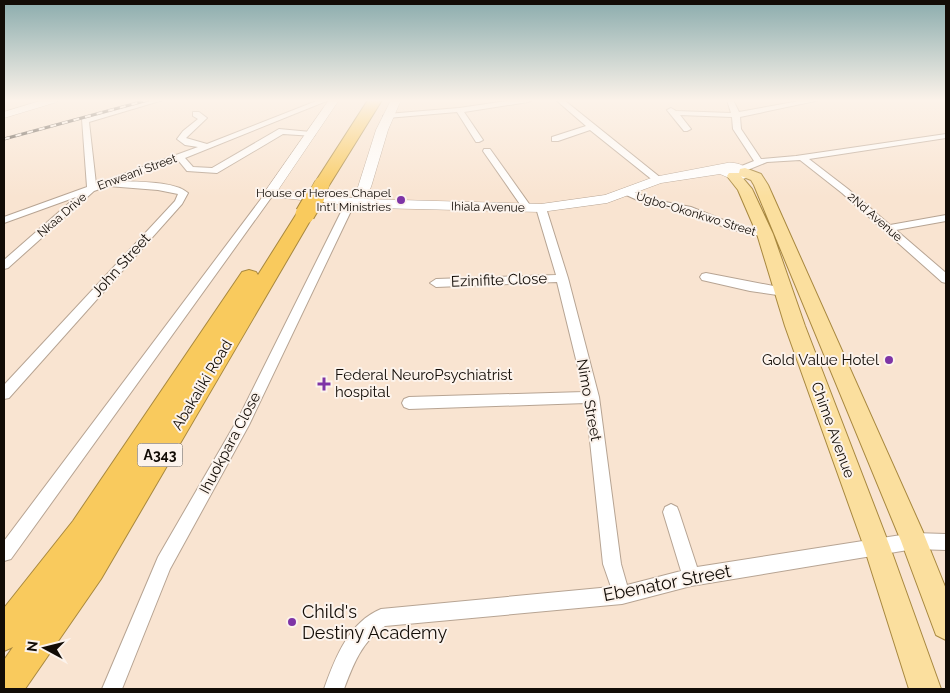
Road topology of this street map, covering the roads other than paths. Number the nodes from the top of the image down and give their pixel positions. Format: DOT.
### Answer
graph roads {
  1 [pos="86,132"];
  2 [pos="186,132"];
  3 [pos="241,132"];
  4 [pos="280,132"];
  5 [pos="295,132"];
  6 [pos="343,132"];
  7 [pos="351,132"];
  8 [pos="381,132"];
  9 [pos="474,132"];
  10 [pos="573,132"];
  11 [pos="599,132"];
  12 [pos="737,132"];
  13 [pos="311,134"];
  14 [pos="946,136"];
  15 [pos="555,139"];
  16 [pos="479,140"];
  17 [pos="206,146"];
  18 [pos="487,151"];
  19 [pos="180,157"];
  20 [pos="802,158"];
  21 [pos="739,170"];
  22 [pos="658,180"];
  23 [pos="106,184"];
  24 [pos="315,184"];
  25 [pos="92,188"];
  26 [pos="627,192"];
  27 [pos="270,193"];
  28 [pos="356,201"];
  29 [pos="534,208"];
  30 [pos="297,214"];
  31 [pos="946,218"];
  32 [pos="4,220"];
  33 [pos="888,228"];
  34 [pos="765,234"];
  35 [pos="4,266"];
  36 [pos="562,278"];
  37 [pos="706,278"];
  38 [pos="946,279"];
  39 [pos="436,283"];
  40 [pos="784,292"];
  41 [pos="4,394"];
  42 [pos="592,396"];
  43 [pos="409,403"];
  44 [pos="672,512"];
  45 [pos="914,542"];
  46 [pos="946,542"];
  47 [pos="877,547"];
  48 [pos="5,553"];
  49 [pos="691,576"];
  50 [pos="622,595"];
  51 [pos="946,625"];
  52 [pos="4,634"];
  53 [pos="4,689"];
  54 [pos="112,689"];
  55 [pos="334,689"];
  56 [pos="924,689"];
  1 -- 25 [label="street, Nkaa Drive"];
  2 -- 17 [label="street"];
  3 -- 17 [label="street, Enweani Street"];
  4 -- 19 [label="street"];
  5 -- 13 [label="street"];
  6 -- 24 [label="highway, Abakaliki Road / A343"];
  7 -- 24 [label="highway, Abakaliki Road / A343"];
  8 -- 28 [label="main road"];
  9 -- 16 [label="street"];
  10 -- 15 [label="street"];
  11 -- 22 [label="street"];
  12 -- 21 [label="street"];
  13 -- 27 [label="main road"];
  14 -- 20 [label="street"];
  17 -- 19 [label="street, Enweani Street"];
  18 -- 29 [label="street, Nimo Street"];
  19 -- 23 [label="street, Enweani Street"];
  20 -- 21 [label="street"];
  20 -- 33 [label="street, 2Nd Avenue"];
  21 -- 22 [label="main road, Ihiala Avenue"];
  21 -- 34 [label="main road, Chime Avenue"];
  21 -- 45 [label="main road, Chime Avenue"];
  22 -- 26 [label="main road, Ihiala Avenue"];
  23 -- 25 [label="street, Enweani Street"];
  23 -- 41 [label="street, John Street"];
  24 -- 30 [label="highway, Abakaliki Road / A343, bridge"];
  25 -- 32 [label="street, Enweani Street"];
  25 -- 35 [label="street, Nkaa Drive"];
  26 -- 29 [label="main road, Ihiala Avenue"];
  26 -- 34 [label="street, Ugbo-Okonkwo Street"];
  27 -- 28 [label="main road, Ihiala Avenue"];
  27 -- 48 [label="street"];
  28 -- 29 [label="main road, Ihiala Avenue"];
  28 -- 54 [label="street, Ihuokpara Close"];
  29 -- 36 [label="street, Nimo Street"];
  30 -- 52 [label="highway, Abakaliki Road / A343"];
  30 -- 53 [label="highway, Abakaliki Road / A343"];
  31 -- 33 [label="street"];
  33 -- 38 [label="street, 2Nd Avenue"];
  34 -- 40 [label="main road, Chime Avenue"];
  36 -- 39 [label="street, Ezinifite Close"];
  36 -- 42 [label="street, Nimo Street"];
  37 -- 40 [label="street"];
  40 -- 47 [label="main road, Chime Avenue"];
  42 -- 43 [label="street"];
  42 -- 50 [label="street, Nimo Street"];
  44 -- 49 [label="street"];
  45 -- 46 [label="street, Ebenator Street"];
  45 -- 47 [label="street, Ebenator Street"];
  45 -- 51 [label="main road, Chime Avenue"];
  47 -- 49 [label="street, Ebenator Street"];
  47 -- 56 [label="main road, Chime Avenue"];
  49 -- 50 [label="street, Ebenator Street"];
  50 -- 55 [label="street, Ebenator Street"];
}
